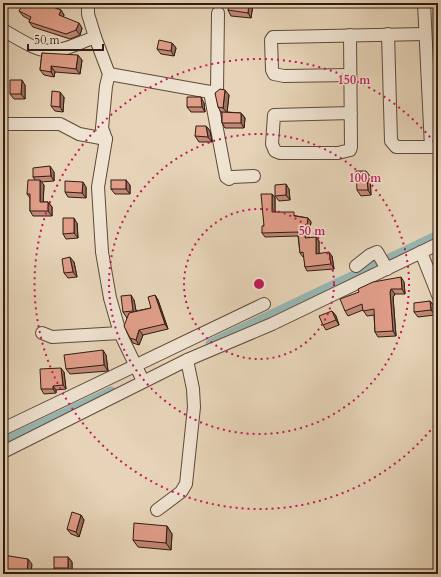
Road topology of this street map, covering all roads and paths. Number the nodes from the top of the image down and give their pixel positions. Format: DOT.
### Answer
graph roads {
  1 [pos="88,3"];
  2 [pos="424,3"];
  3 [pos="218,13"];
  4 [pos="3,30"];
  5 [pos="388,34"];
  6 [pos="425,34"];
  7 [pos="350,35"];
  8 [pos="95,37"];
  9 [pos="109,74"];
  10 [pos="350,75"];
  11 [pos="210,92"];
  12 [pos="351,113"];
  13 [pos="3,124"];
  14 [pos="106,139"];
  15 [pos="435,147"];
  16 [pos="254,176"];
  17 [pos="438,244"];
  18 [pos="421,252"];
  19 [pos="356,266"];
  20 [pos="386,267"];
  21 [pos="438,295"];
  22 [pos="266,310"];
  23 [pos="42,333"];
  24 [pos="120,333"];
  25 [pos="201,344"];
  26 [pos="187,360"];
  27 [pos="136,366"];
  28 [pos="142,380"];
  29 [pos="84,392"];
  30 [pos="91,406"];
  31 [pos="3,429"];
  32 [pos="3,452"];
  33 [pos="157,510"];
  1 -- 8 [label="street"];
  2 -- 6 [label="street"];
  3 -- 11 [label="street"];
  4 -- 8 [label="street"];
  5 -- 6 [label="street"];
  5 -- 7 [label="street"];
  5 -- 15 [label="street"];
  6 -- 15 [label="street"];
  7 -- 10 [label="street"];
  7 -- 10 [label="street"];
  8 -- 9 [label="street"];
  9 -- 11 [label="street"];
  9 -- 14 [label="street"];
  10 -- 12 [label="street"];
  11 -- 16 [label="street"];
  12 -- 12 [label="street"];
  13 -- 14 [label="street"];
  14 -- 24 [label="street"];
  17 -- 18 [label="street"];
  18 -- 20 [label="street"];
  18 -- 21 [label="street"];
  19 -- 20 [label="street"];
  20 -- 22 [label="street"];
  22 -- 25 [label="street"];
  22 -- 25 [label="street"];
  23 -- 24 [label="street"];
  24 -- 27 [label="street"];
  25 -- 26 [label="street"];
  25 -- 27 [label="street"];
  26 -- 28 [label="street"];
  26 -- 33 [label="street"];
  27 -- 28 [label="street"];
  27 -- 29 [label="street"];
  28 -- 30 [label="street"];
  29 -- 30 [label="street"];
  29 -- 31 [label="street"];
  30 -- 32 [label="street"];
}
